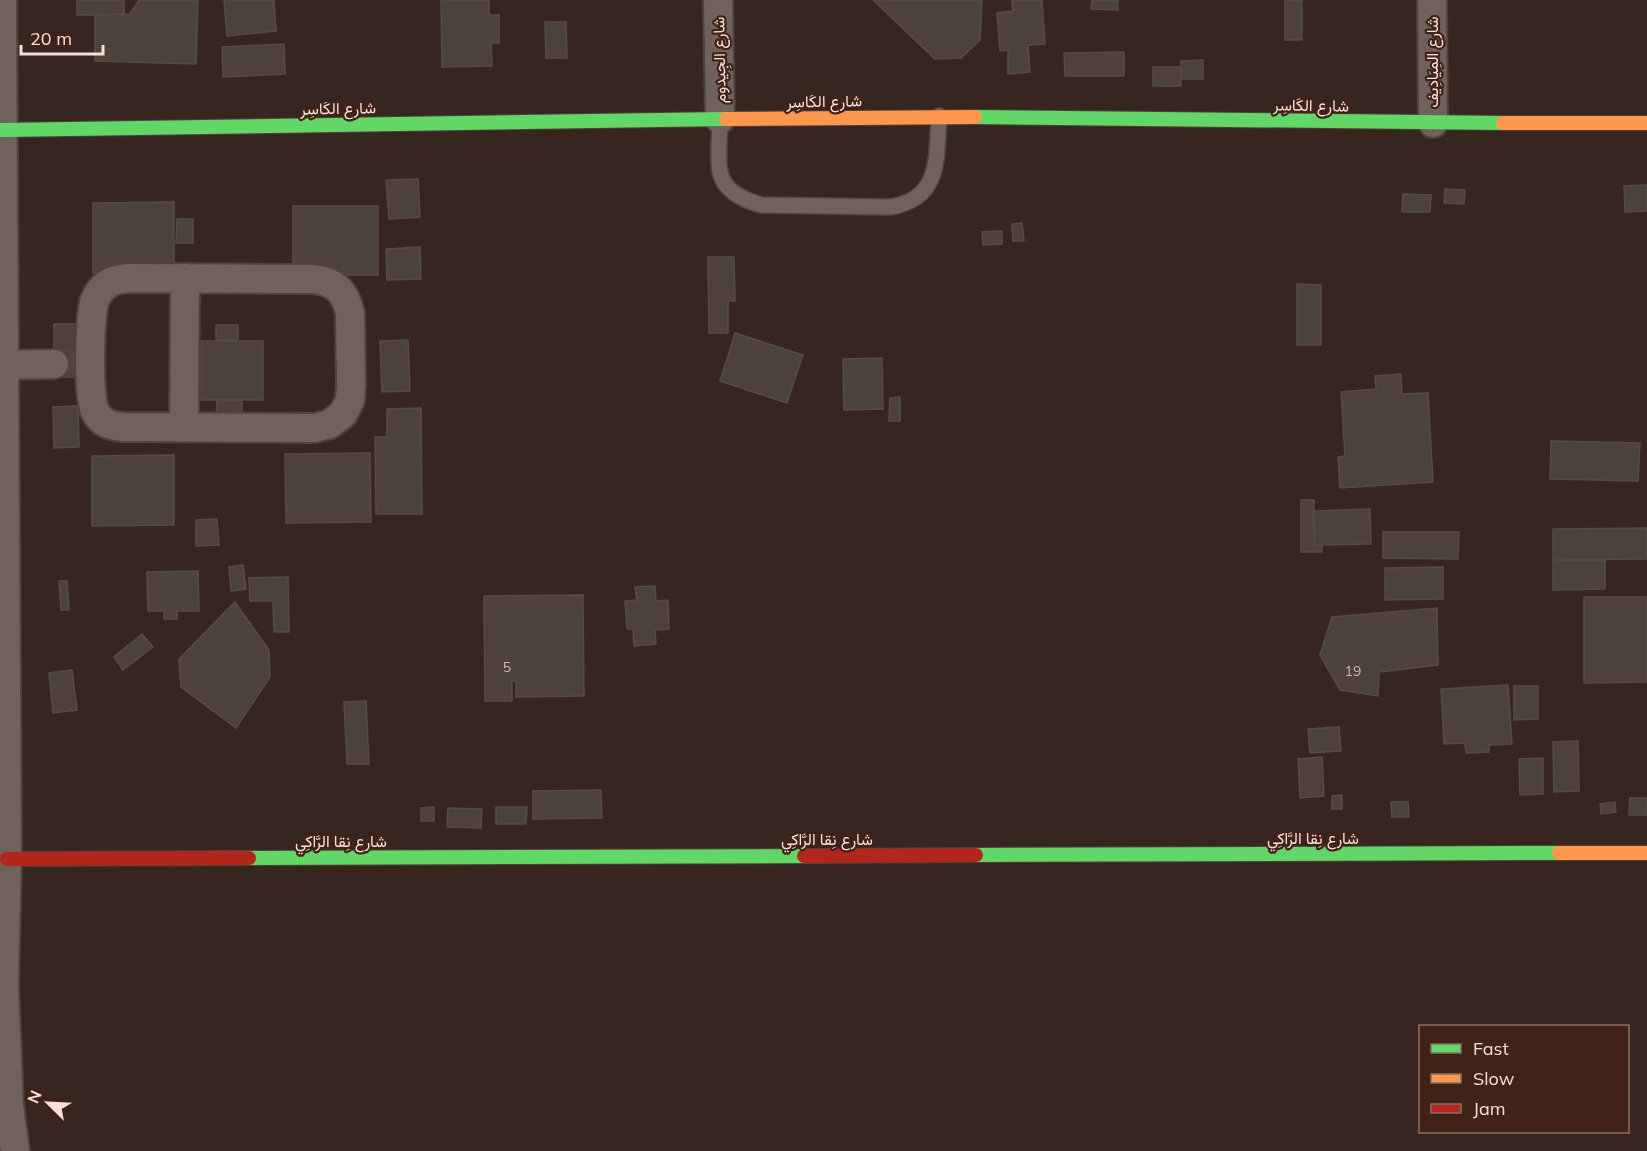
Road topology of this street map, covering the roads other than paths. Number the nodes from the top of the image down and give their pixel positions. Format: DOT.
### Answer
graph roads {
  1 [pos="2,0"];
  2 [pos="718,0"];
  3 [pos="1432,0"];
  4 [pos="939,116"];
  5 [pos="720,119"];
  6 [pos="1433,123"];
  7 [pos="1647,123"];
  8 [pos="2,130"];
  9 [pos="185,278"];
  10 [pos="74,364"];
  11 [pos="3,365"];
  12 [pos="184,427"];
  13 [pos="1647,853"];
  14 [pos="6,859"];
  15 [pos="15,1151"];
  1 -- 8 [label="street"];
  2 -- 5 [label="street, شارع الجِيدوم"];
  3 -- 6 [label="street, شارع المِيَادِيف"];
  4 -- 5 [label="street, شارع الكَاسِر"];
  4 -- 5 [label="lane"];
  4 -- 6 [label="street, شارع الكَاسِر"];
  5 -- 8 [label="street, شارع الكَاسِر"];
  6 -- 7 [label="street, شارع الكَاسِر"];
  8 -- 11 [label="street"];
  9 -- 10 [label="street"];
  9 -- 12 [label="street"];
  9 -- 12 [label="street"];
  10 -- 11 [label="street"];
  10 -- 12 [label="street"];
  11 -- 14 [label="street"];
  13 -- 14 [label="street, شارع نِقا الرَّاكِي"];
  14 -- 15 [label="street"];
}
